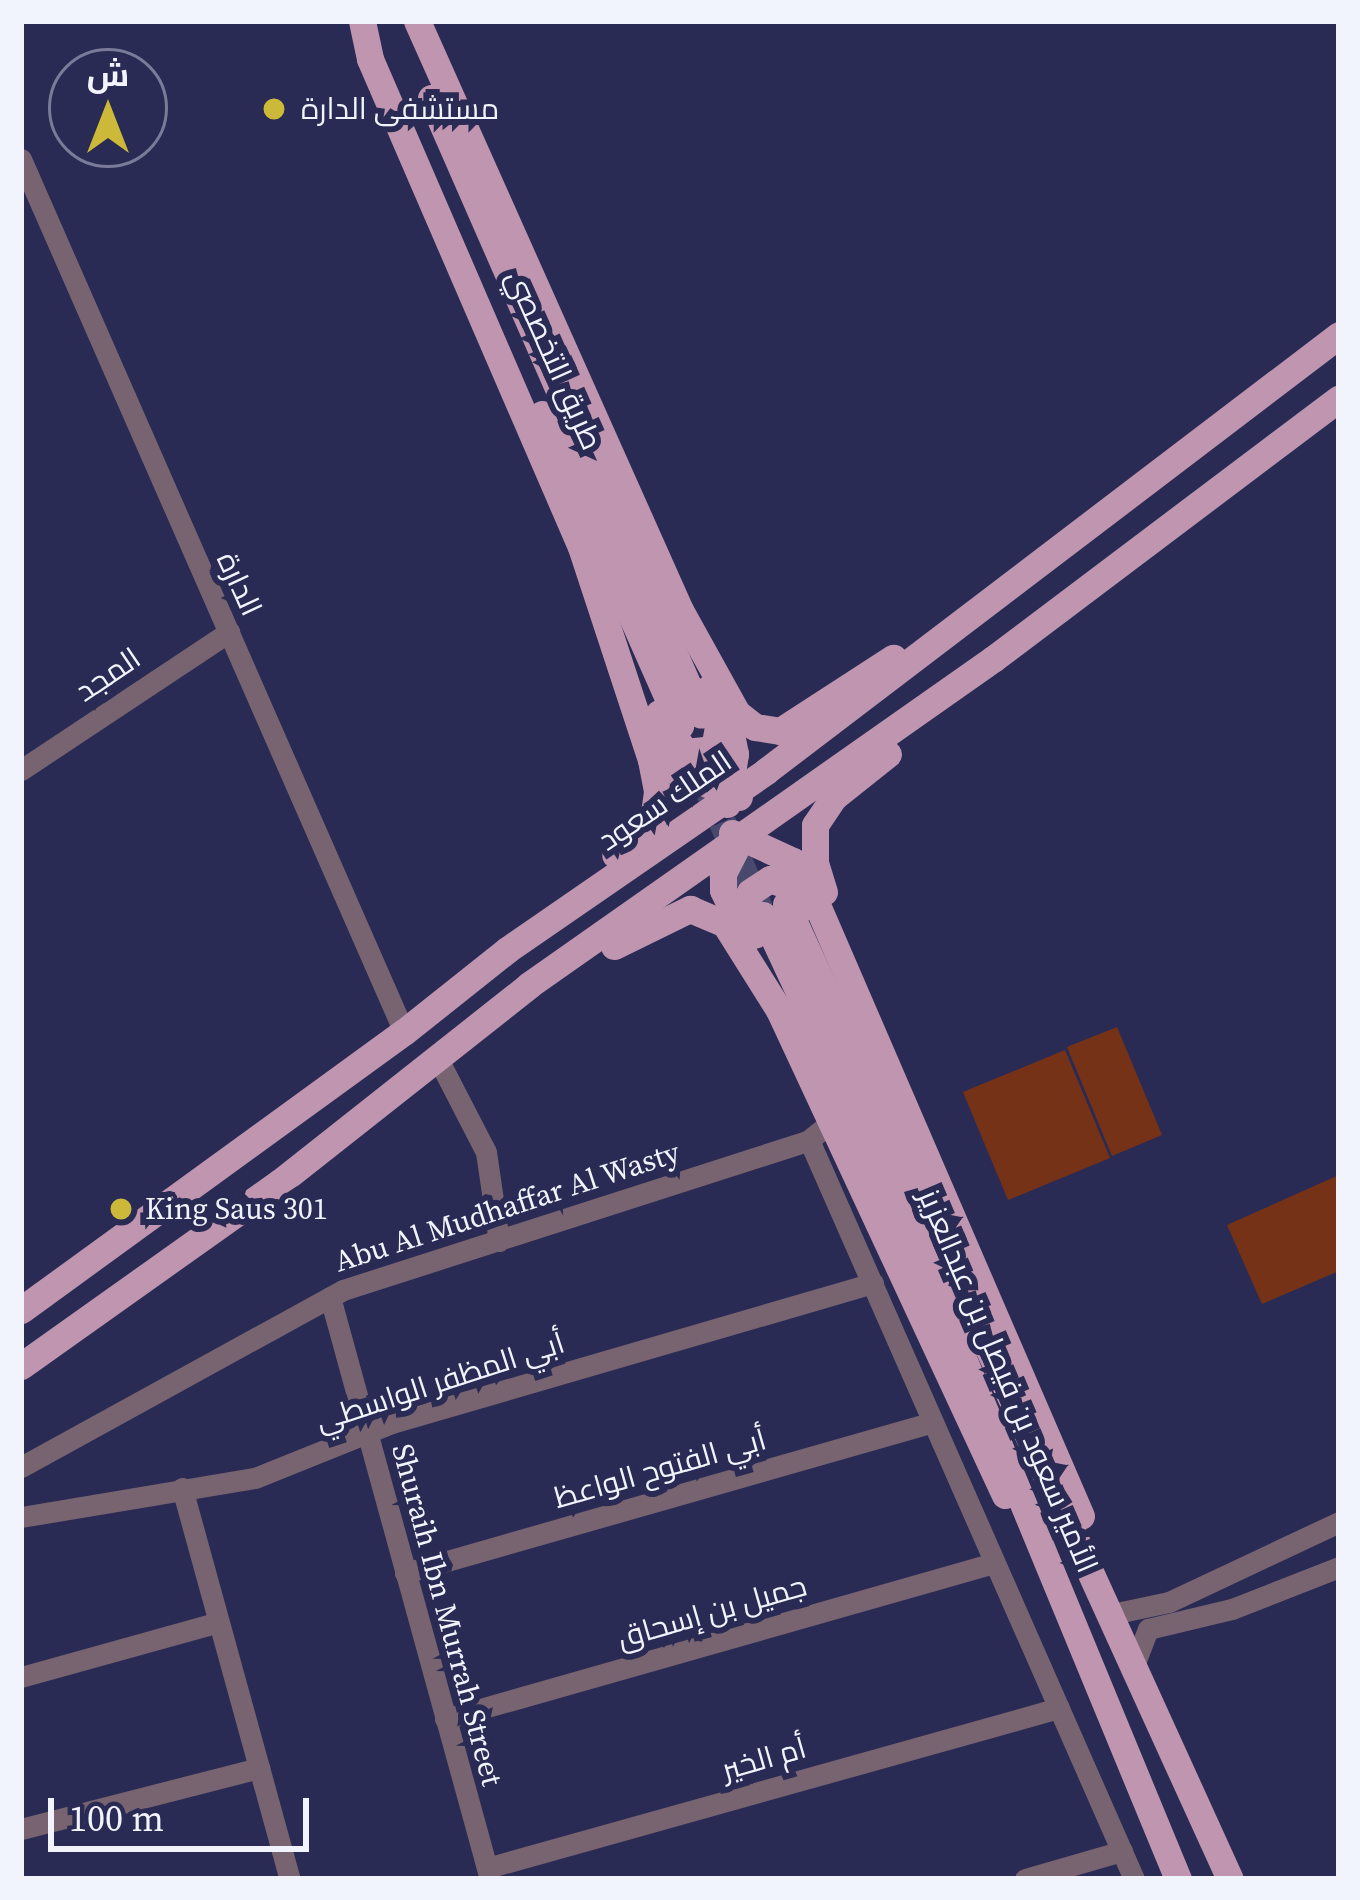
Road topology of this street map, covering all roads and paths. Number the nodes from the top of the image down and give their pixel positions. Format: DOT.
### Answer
graph roads {
  1 [pos="364,21"];
  2 [pos="397,21"];
  3 [pos="417,21"];
  4 [pos="21,159"];
  5 [pos="1339,335"];
  6 [pos="1339,398"];
  7 [pos="581,547"];
  8 [pos="680,610"];
  9 [pos="966,621"];
  10 [pos="229,632"];
  11 [pos="993,659"];
  12 [pos="21,770"];
  13 [pos="756,801"];
  14 [pos="680,830"];
  15 [pos="729,832"];
  16 [pos="506,950"];
  17 [pos="848,977"];
  18 [pos="529,985"];
  19 [pos="779,1010"];
  20 [pos="404,1032"];
  21 [pos="439,1061"];
  22 [pos="819,1132"];
  23 [pos="499,1241"];
  24 [pos="873,1283"];
  25 [pos="330,1297"];
  26 [pos="21,1310"];
  27 [pos="21,1366"];
  28 [pos="933,1422"];
  29 [pos="366,1434"];
  30 [pos="21,1467"];
  31 [pos="182,1488"];
  32 [pos="21,1517"];
  33 [pos="1339,1522"];
  34 [pos="994,1562"];
  35 [pos="1339,1567"];
  36 [pos="405,1573"];
  37 [pos="219,1622"];
  38 [pos="1115,1624"];
  39 [pos="1084,1646"];
  40 [pos="1132,1668"];
  41 [pos="21,1677"];
  42 [pos="1059,1708"];
  43 [pos="445,1718"];
  44 [pos="259,1768"];
  45 [pos="21,1829"];
  46 [pos="1122,1852"];
  47 [pos="488,1874"];
  48 [pos="290,1879"];
  49 [pos="1024,1879"];
  50 [pos="1134,1879"];
  51 [pos="1178,1879"];
  52 [pos="1230,1879"];
  1 -- 2 [label="main road, طريق التخصصي"];
  1 -- 7 [label="main road"];
  3 -- 8 [label="main road"];
  4 -- 10 [label="street, الدارة"];
  5 -- 9 [label="main road, الملك سعود"];
  6 -- 11 [label="main road, الملك سعود"];
  7 -- 8 [label="main road"];
  7 -- 13 [label="main road"];
  7 -- 16 [label="main road"];
  8 -- 9 [label="main road"];
  8 -- 13 [label="main road"];
  9 -- 13 [label="main road, الملك سعود"];
  10 -- 12 [label="street, المجد"];
  10 -- 20 [label="street, الدارة"];
  11 -- 13 [label="main road, الملك سعود"];
  11 -- 17 [label="main road"];
  13 -- 14 [label="main road, الملك سعود"];
  13 -- 15 [label="main road"];
  13 -- 15 [label="main road, الملك سعود"];
  14 -- 15 [label="main road"];
  14 -- 16 [label="main road, الملك سعود"];
  15 -- 17 [label="main road"];
  15 -- 18 [label="main road, الملك سعود"];
  15 -- 19 [label="main road"];
  16 -- 20 [label="main road, الملك سعود"];
  17 -- 19 [label="main road"];
  17 -- 38 [label="main road"];
  18 -- 19 [label="main road"];
  18 -- 21 [label="main road, الملك سعود"];
  19 -- 22 [label="main road"];
  20 -- 26 [label="main road, الملك سعود"];
  21 -- 23 [label="street"];
  21 -- 27 [label="main road, الملك سعود"];
  22 -- 23 [label="street, Abu Al Mudhaffar Al Wasty"];
  22 -- 24 [label="street"];
  22 -- 39 [label="main road"];
  23 -- 25 [label="street, Abu Al Mudhaffar Al Wasty"];
  24 -- 28 [label="street"];
  24 -- 29 [label="street, أبي المظفر الواسطي"];
  25 -- 29 [label="street, Shuraih Ibn Murrah Street"];
  25 -- 30 [label="street, Abu Al Mudhaffar Al Wasty"];
  28 -- 34 [label="street"];
  28 -- 36 [label="street, أبي الفتوح الواعظ"];
  29 -- 31 [label="street, أبي المظفر الواسطي"];
  29 -- 36 [label="street, Shuraih Ibn Murrah Street"];
  31 -- 32 [label="street, أبي المظفر الواسطي"];
  31 -- 37 [label="street"];
  33 -- 38 [label="street"];
  34 -- 42 [label="street"];
  34 -- 43 [label="street, جميل بن إسحاق"];
  35 -- 40 [label="street"];
  36 -- 43 [label="street, Shuraih Ibn Murrah Street"];
  37 -- 41 [label="street"];
  37 -- 44 [label="street"];
  38 -- 39 [label="main road, الأمير سعود بن فيصل بن عبدالعزيز"];
  38 -- 40 [label="main road, الأمير سعود بن فيصل بن عبدالعزيز"];
  39 -- 51 [label="main road, الأمير سعود بن فيصل بن عبدالعزيز"];
  40 -- 52 [label="main road, الأمير سعود بن فيصل بن عبدالعزيز"];
  42 -- 46 [label="street"];
  42 -- 47 [label="street, أم الخير"];
  43 -- 47 [label="street, Shuraih Ibn Murrah Street"];
  44 -- 45 [label="street"];
  44 -- 48 [label="street"];
  46 -- 49 [label="street"];
  46 -- 50 [label="street"];
}
